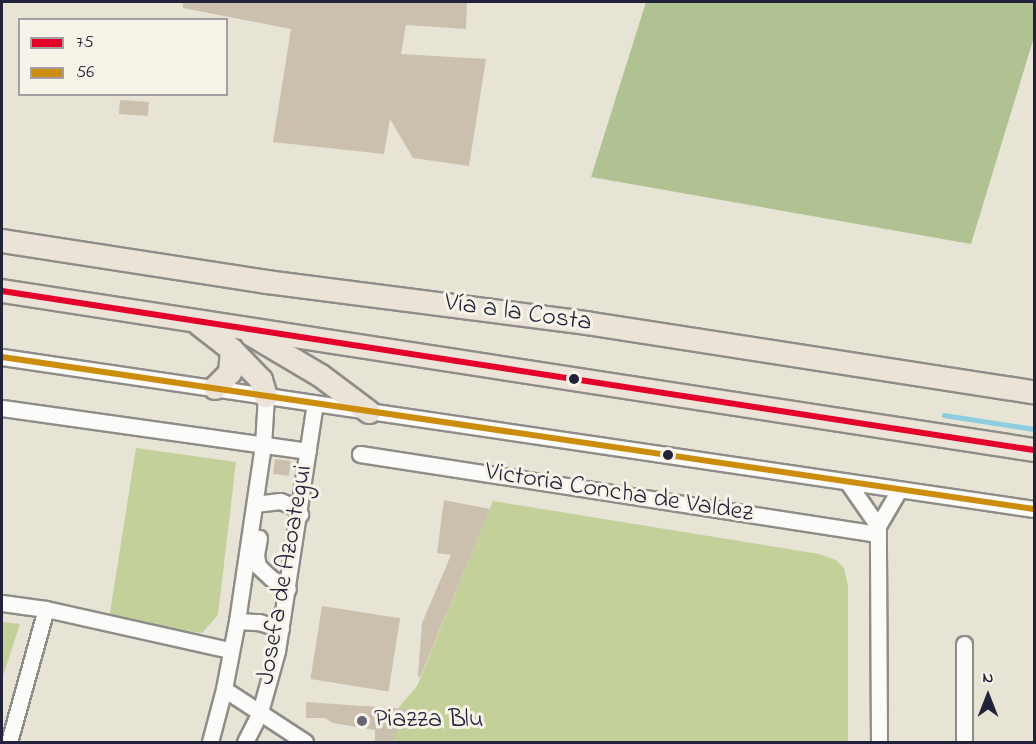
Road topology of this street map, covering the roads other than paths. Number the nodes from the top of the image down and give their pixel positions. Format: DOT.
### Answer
graph roads {
  1 [pos="2,241"];
  2 [pos="2,291"];
  3 [pos="198,323"];
  4 [pos="240,328"];
  5 [pos="232,350"];
  6 [pos="2,357"];
  7 [pos="215,388"];
  8 [pos="1035,392"];
  9 [pos="266,396"];
  10 [pos="315,404"];
  11 [pos="2,408"];
  12 [pos="369,412"];
  13 [pos="263,445"];
  14 [pos="1035,450"];
  15 [pos="308,451"];
  16 [pos="360,454"];
  17 [pos="848,483"];
  18 [pos="899,490"];
  19 [pos="254,508"];
  20 [pos="1035,509"];
  21 [pos="300,514"];
  22 [pos="878,530"];
  23 [pos="288,589"];
  24 [pos="2,603"];
  25 [pos="45,609"];
  26 [pos="237,621"];
  27 [pos="281,629"];
  28 [pos="964,644"];
  29 [pos="230,650"];
  30 [pos="224,689"];
  31 [pos="260,711"];
  32 [pos="7,740"];
  33 [pos="210,741"];
  34 [pos="245,742"];
  35 [pos="304,742"];
  36 [pos="879,742"];
  37 [pos="964,742"];
  1 -- 8 [label="highway, Vía a la Costa"];
  2 -- 3 [label="highway"];
  3 -- 4 [label="highway"];
  3 -- 5 [label="highway"];
  4 -- 12 [label="highway"];
  4 -- 14 [label="highway"];
  5 -- 7 [label="highway"];
  5 -- 9 [label="highway"];
  6 -- 7 [label="street"];
  7 -- 9 [label="street"];
  9 -- 10 [label="street"];
  9 -- 13 [label="street, Josefa de Azoategui"];
  10 -- 12 [label="street"];
  10 -- 15 [label="street, Josefa de Azoategui"];
  11 -- 13 [label="street"];
  12 -- 17 [label="street"];
  13 -- 15 [label="street"];
  13 -- 19 [label="street, Josefa de Azoategui"];
  15 -- 21 [label="street, Josefa de Azoategui"];
  16 -- 22 [label="street, Victoria Concha de Valdez"];
  17 -- 18 [label="street"];
  17 -- 22 [label="street"];
  18 -- 20 [label="street"];
  18 -- 22 [label="street"];
  19 -- 21 [label="street"];
  19 -- 23 [label="street"];
  19 -- 26 [label="street, Josefa de Azoategui"];
  21 -- 23 [label="street, Josefa de Azoategui"];
  22 -- 36 [label="street"];
  23 -- 27 [label="street, Josefa de Azoategui"];
  24 -- 25 [label="street"];
  25 -- 29 [label="street"];
  25 -- 32 [label="street"];
  26 -- 27 [label="street"];
  26 -- 29 [label="street, Josefa de Azoategui"];
  27 -- 31 [label="street, Josefa de Azoategui"];
  28 -- 37 [label="street"];
  29 -- 30 [label="street, Josefa de Azoategui"];
  30 -- 31 [label="street"];
  30 -- 33 [label="street, Josefa de Azoategui"];
  31 -- 34 [label="street, Josefa de Azoategui"];
  31 -- 35 [label="street"];
}
